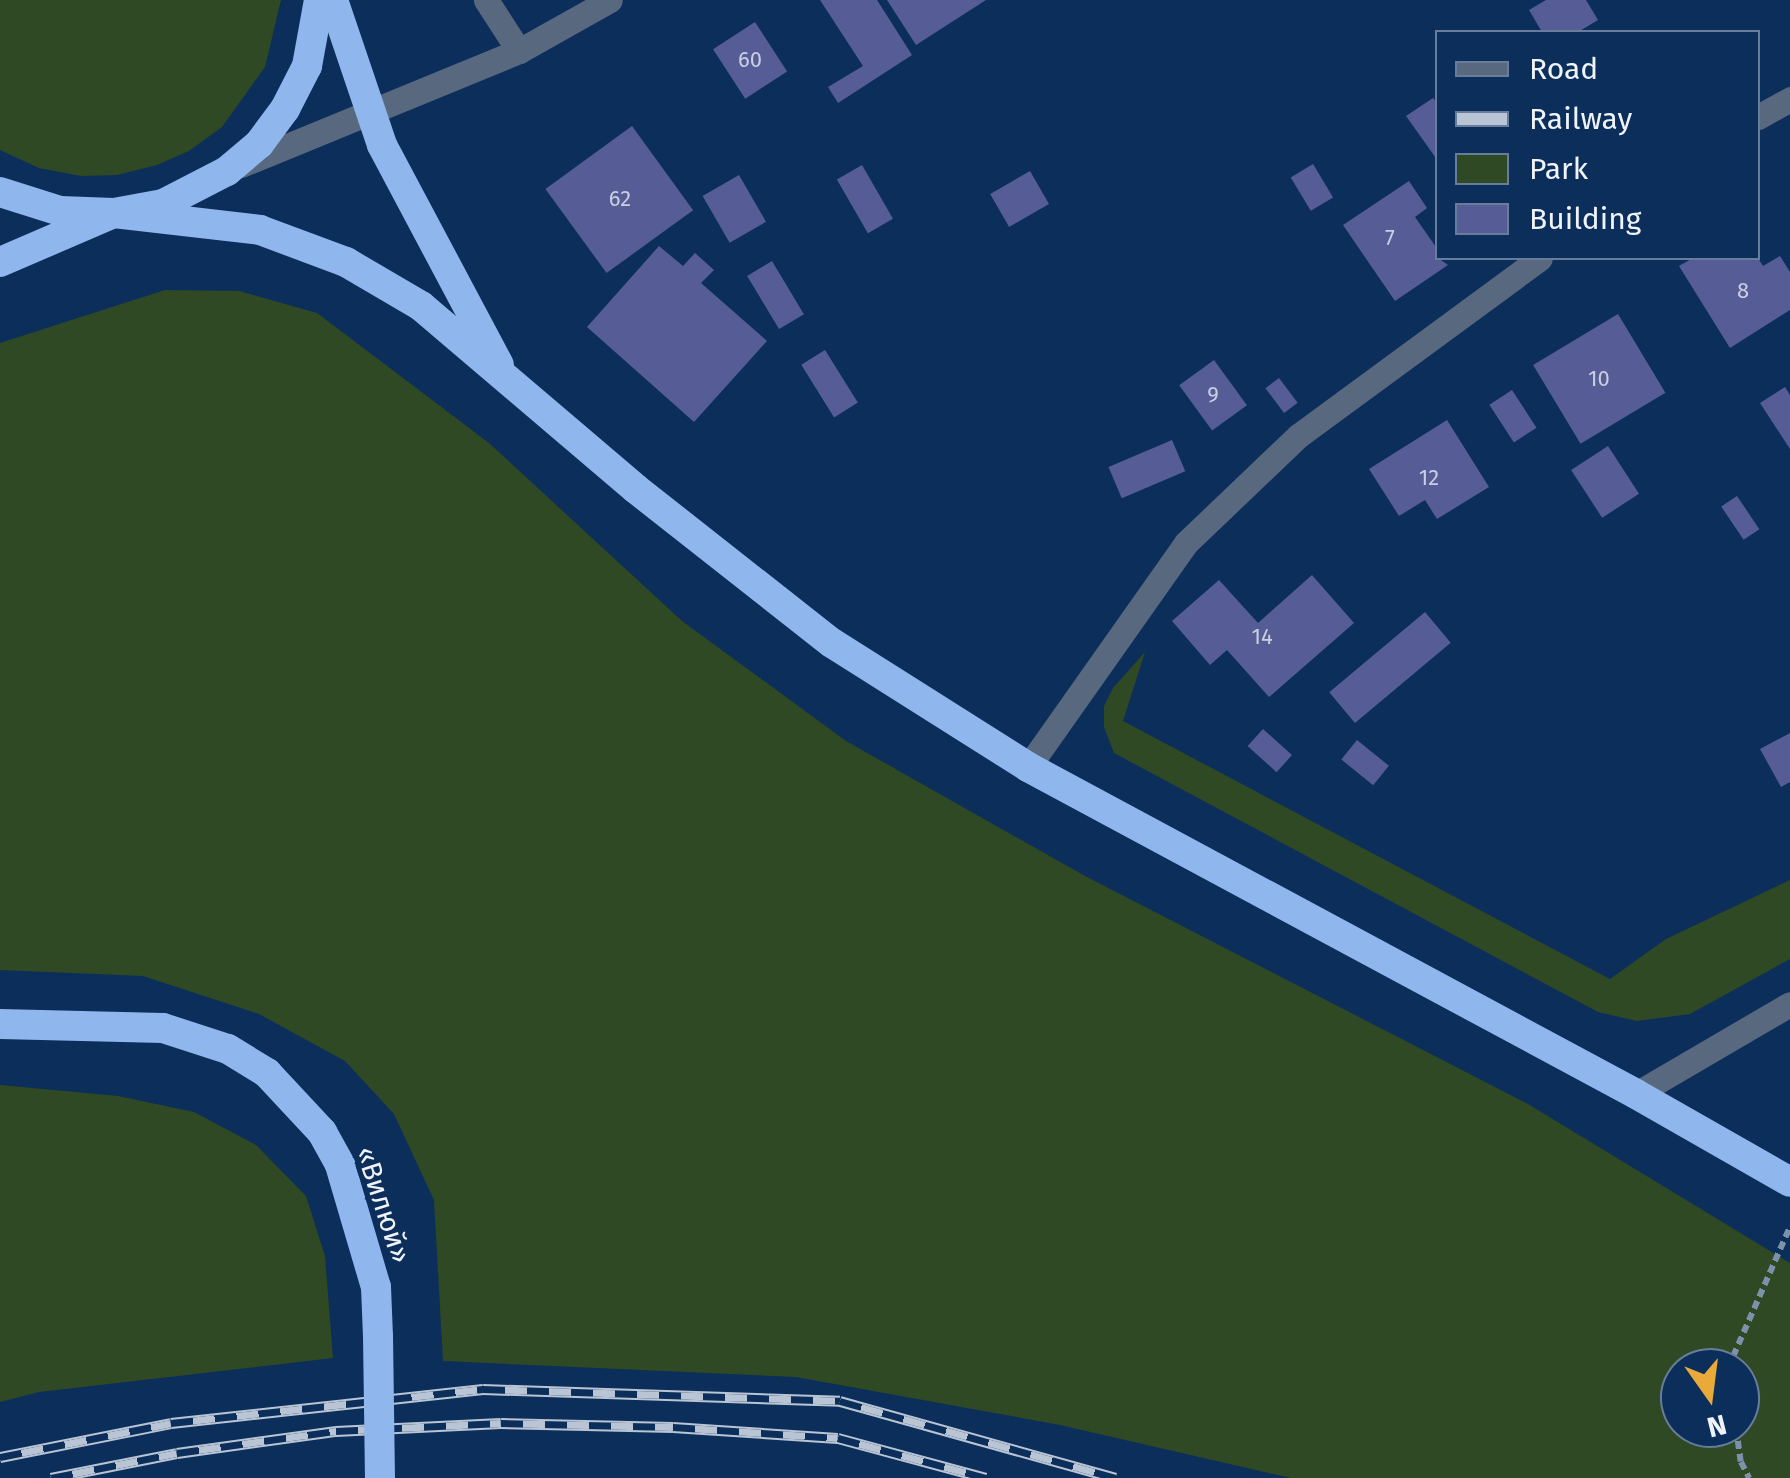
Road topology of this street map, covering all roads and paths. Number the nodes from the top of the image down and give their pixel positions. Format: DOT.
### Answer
graph roads {
  1 [pos="319,0"];
  2 [pos="333,0"];
  3 [pos="486,0"];
  4 [pos="610,0"];
  5 [pos="519,51"];
  6 [pos="1790,100"];
  7 [pos="368,110"];
  8 [pos="1760,116"];
  9 [pos="228,171"];
  10 [pos="0,192"];
  11 [pos="114,213"];
  12 [pos="1537,260"];
  13 [pos="0,262"];
  14 [pos="508,380"];
  15 [pos="1028,767"];
  16 [pos="1790,1004"];
  17 [pos="0,1024"];
  18 [pos="1636,1094"];
  19 [pos="1790,1182"];
  20 [pos="1790,1226"];
  21 [pos="1737,1348"];
  22 [pos="1739,1448"];
  23 [pos="380,1478"];
  24 [pos="1749,1478"];
  1 -- 9 [label="highway"];
  2 -- 7 [label="highway"];
  3 -- 5 [label="street"];
  4 -- 5 [label="street"];
  5 -- 7 [label="street"];
  6 -- 8 [label="street"];
  7 -- 9 [label="street"];
  7 -- 14 [label="highway"];
  9 -- 11 [label="highway"];
  10 -- 11 [label="highway"];
  11 -- 13 [label="highway"];
  11 -- 14 [label="highway"];
  12 -- 15 [label="street"];
  14 -- 15 [label="highway"];
  15 -- 18 [label="highway"];
  16 -- 18 [label="street"];
  17 -- 23 [label="highway, «Вилюй», bridge"];
  18 -- 19 [label="highway"];
  20 -- 21 [label="path"];
  22 -- 24 [label="path"];
}
